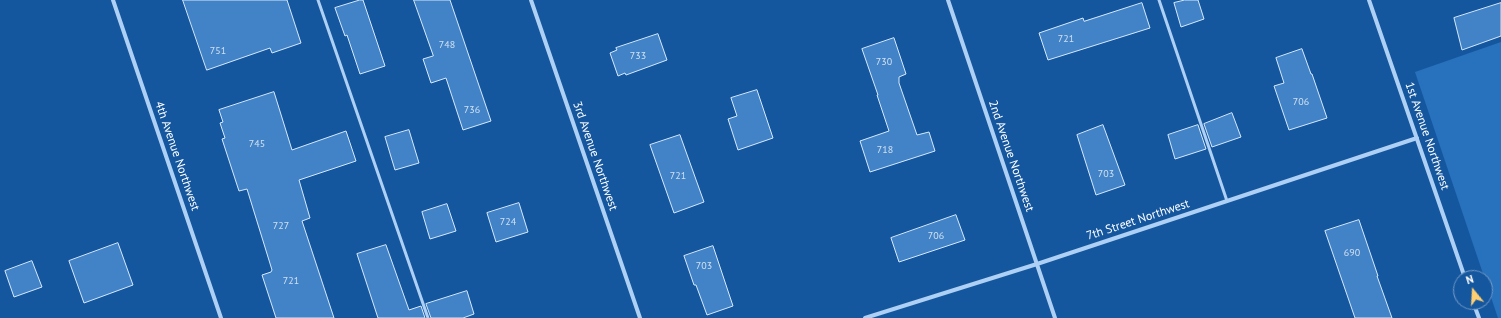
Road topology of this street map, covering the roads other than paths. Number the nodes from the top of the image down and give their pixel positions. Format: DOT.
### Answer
graph roads {
  1 [pos="113,0"];
  2 [pos="318,0"];
  3 [pos="532,0"];
  4 [pos="948,0"];
  5 [pos="1159,0"];
  6 [pos="1369,0"];
  7 [pos="1417,138"];
  8 [pos="1227,201"];
  9 [pos="1037,264"];
  10 [pos="1462,270"];
  11 [pos="221,318"];
  12 [pos="428,318"];
  13 [pos="640,318"];
  14 [pos="865,318"];
  15 [pos="1055,318"];
  1 -- 11 [label="street, 4th Avenue Northwest"];
  2 -- 12 [label="lane"];
  3 -- 13 [label="street, 3rd Avenue Northwest"];
  4 -- 9 [label="street, 2nd Avenue Northwest"];
  5 -- 8 [label="lane"];
  6 -- 7 [label="street, 1st Avenue Northwest"];
  7 -- 8 [label="street, 7th Street Northwest"];
  7 -- 10 [label="street, 1st Avenue Northwest"];
  8 -- 9 [label="street, 7th Street Northwest"];
  9 -- 14 [label="street, 7th Street Northwest"];
  9 -- 15 [label="street, 2nd Avenue Northwest"];
}
